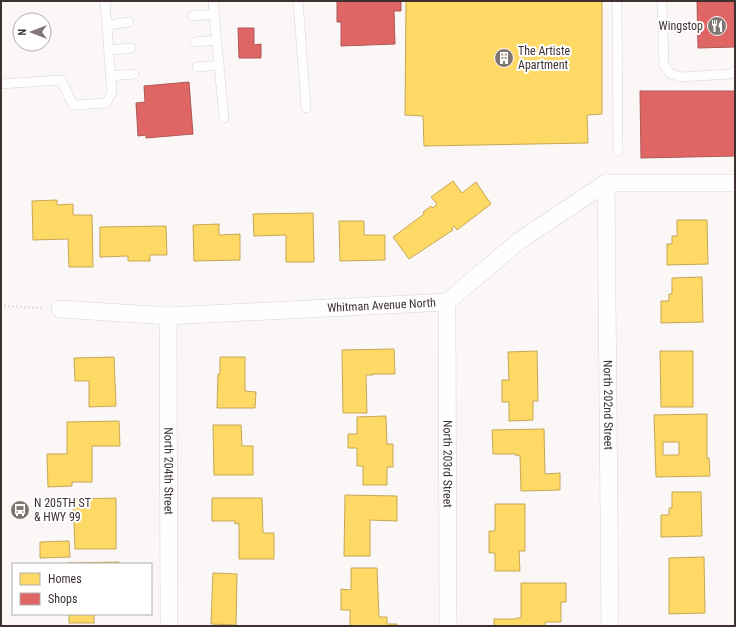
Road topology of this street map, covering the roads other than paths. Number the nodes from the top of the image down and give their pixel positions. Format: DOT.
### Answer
graph roads {
  1 [pos="106,1"];
  2 [pos="213,1"];
  3 [pos="298,1"];
  4 [pos="617,1"];
  5 [pos="662,1"];
  6 [pos="214,14"];
  7 [pos="192,16"];
  8 [pos="129,22"];
  9 [pos="108,24"];
  10 [pos="217,40"];
  11 [pos="195,42"];
  12 [pos="131,48"];
  13 [pos="110,50"];
  14 [pos="219,65"];
  15 [pos="197,67"];
  16 [pos="735,72"];
  17 [pos="134,74"];
  18 [pos="110,76"];
  19 [pos="1,84"];
  20 [pos="306,108"];
  21 [pos="224,118"];
  22 [pos="618,151"];
  23 [pos="606,183"];
  24 [pos="735,183"];
  25 [pos="447,302"];
  26 [pos="60,309"];
  27 [pos="168,316"];
  28 [pos="169,626"];
  29 [pos="448,626"];
  30 [pos="610,626"];
  1 -- 9 [label="lane"];
  2 -- 6 [label="lane"];
  3 -- 20 [label="lane"];
  4 -- 22 [label="lane"];
  5 -- 16 [label="lane"];
  6 -- 7 [label="lane"];
  6 -- 10 [label="lane"];
  8 -- 9 [label="lane"];
  9 -- 13 [label="lane"];
  10 -- 11 [label="lane"];
  10 -- 14 [label="lane"];
  12 -- 13 [label="lane"];
  13 -- 18 [label="lane"];
  14 -- 15 [label="lane"];
  14 -- 21 [label="lane"];
  17 -- 18 [label="lane"];
  18 -- 19 [label="lane"];
  23 -- 24 [label="street"];
  23 -- 25 [label="street, Whitman Avenue North"];
  23 -- 30 [label="street, North 202nd Street"];
  25 -- 27 [label="street, Whitman Avenue North"];
  25 -- 29 [label="street, North 203rd Street"];
  26 -- 27 [label="street, Whitman Avenue North"];
  27 -- 28 [label="street, North 204th Street"];
}
